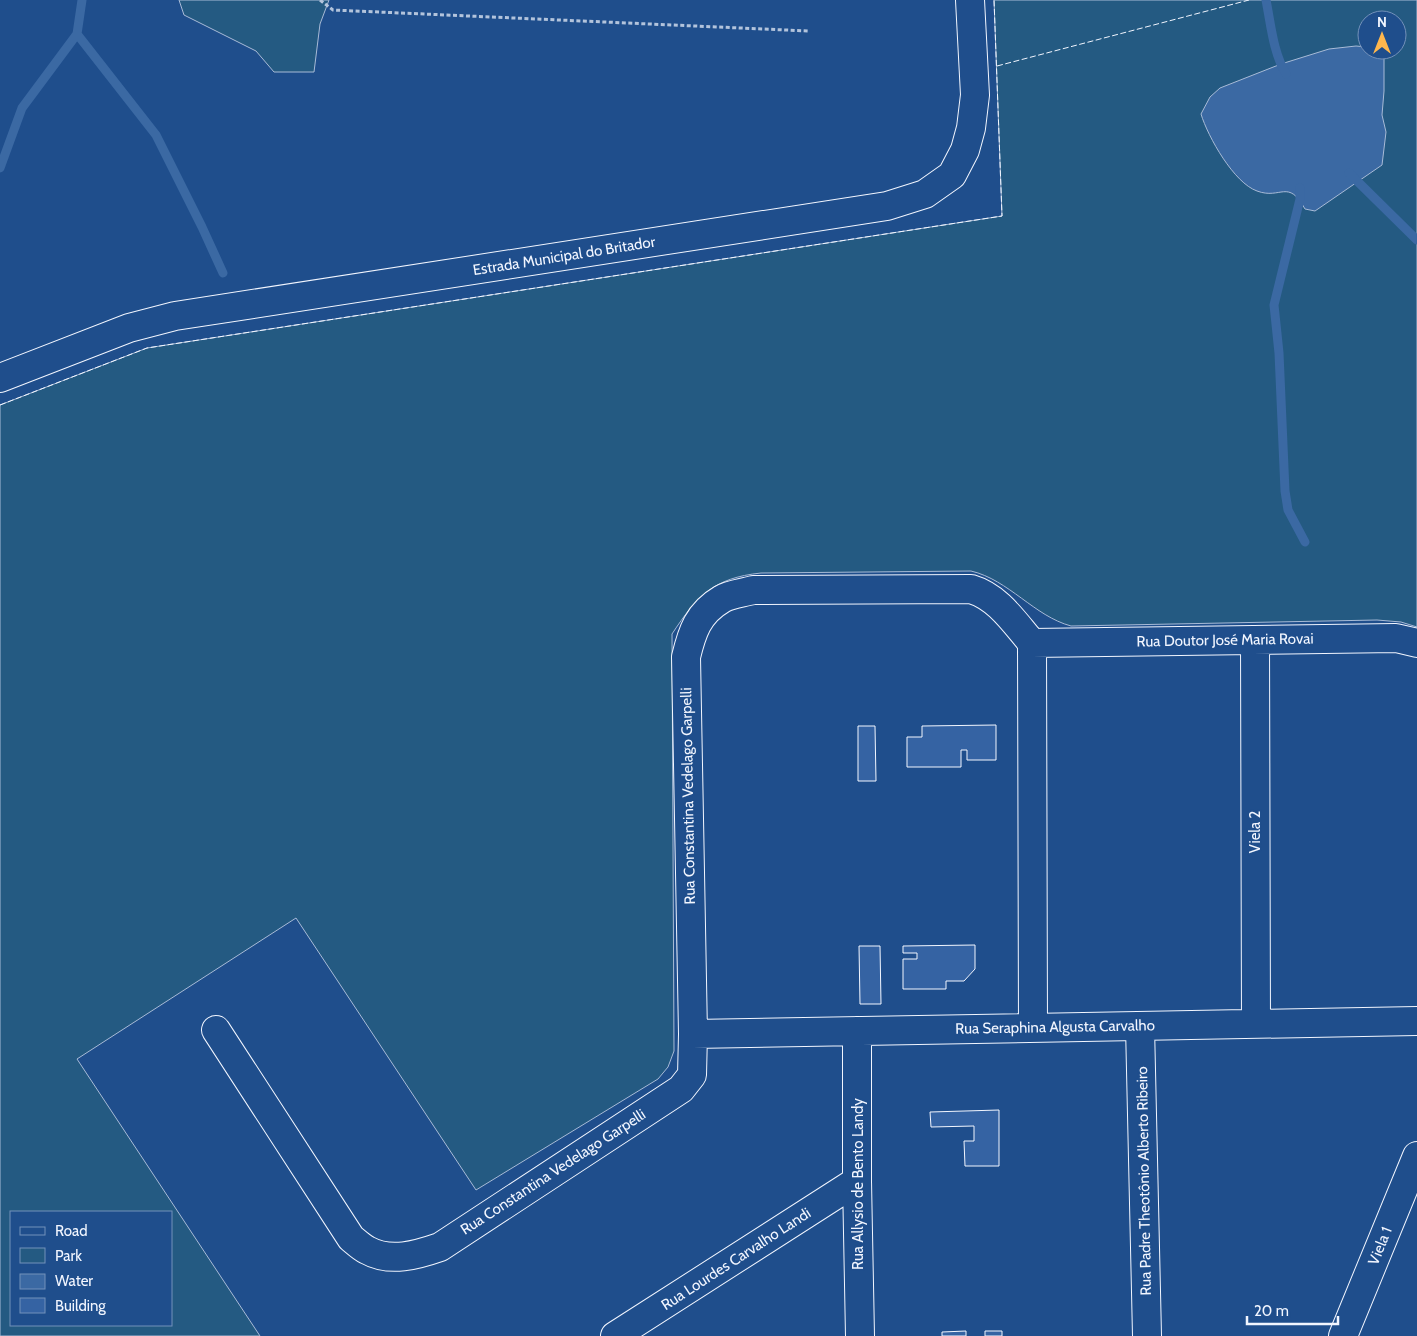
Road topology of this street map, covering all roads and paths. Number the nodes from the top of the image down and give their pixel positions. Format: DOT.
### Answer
graph roads {
  1 [pos="320,0"];
  2 [pos="970,0"];
  3 [pos="808,31"];
  4 [pos="0,378"];
  5 [pos="1255,640"];
  6 [pos="1032,643"];
  7 [pos="1417,643"];
  8 [pos="1417,1021"];
  9 [pos="1256,1024"];
  10 [pos="1140,1026"];
  11 [pos="1033,1028"];
  12 [pos="216,1030"];
  13 [pos="857,1031"];
  14 [pos="693,1034"];
  15 [pos="1417,1156"];
  16 [pos="857,1182"];
  17 [pos="615,1336"];
  18 [pos="860,1336"];
  19 [pos="1147,1336"];
  20 [pos="1343,1336"];
  1 -- 3 [label="path"];
  2 -- 4 [label="street, Estrada Municipal do Britador"];
  5 -- 6 [label="street, Rua Doutor José Maria Rovai"];
  5 -- 7 [label="street, Rua Doutor José Maria Rovai"];
  5 -- 9 [label="street, Viela 2"];
  6 -- 11 [label="street"];
  6 -- 14 [label="street, Rua Constantina Vedelago Garpelli"];
  8 -- 9 [label="street, Rua Seraphina Algusta Carvalho"];
  9 -- 10 [label="street, Rua Seraphina Algusta Carvalho"];
  10 -- 11 [label="street, Rua Seraphina Algusta Carvalho"];
  10 -- 19 [label="street, Rua Padre Theotônio Alberto Ribeiro"];
  11 -- 13 [label="street, Rua Seraphina Algusta Carvalho"];
  12 -- 14 [label="street, Rua Constantina Vedelago Garpelli"];
  13 -- 14 [label="street, Rua Seraphina Algusta Carvalho"];
  13 -- 16 [label="street, Rua Allysio de Bento Landy"];
  15 -- 20 [label="street, Viela 1"];
  16 -- 17 [label="street, Rua Lourdes Carvalho Landi"];
  16 -- 18 [label="street, Rua Allysio de Bento Landy"];
}
